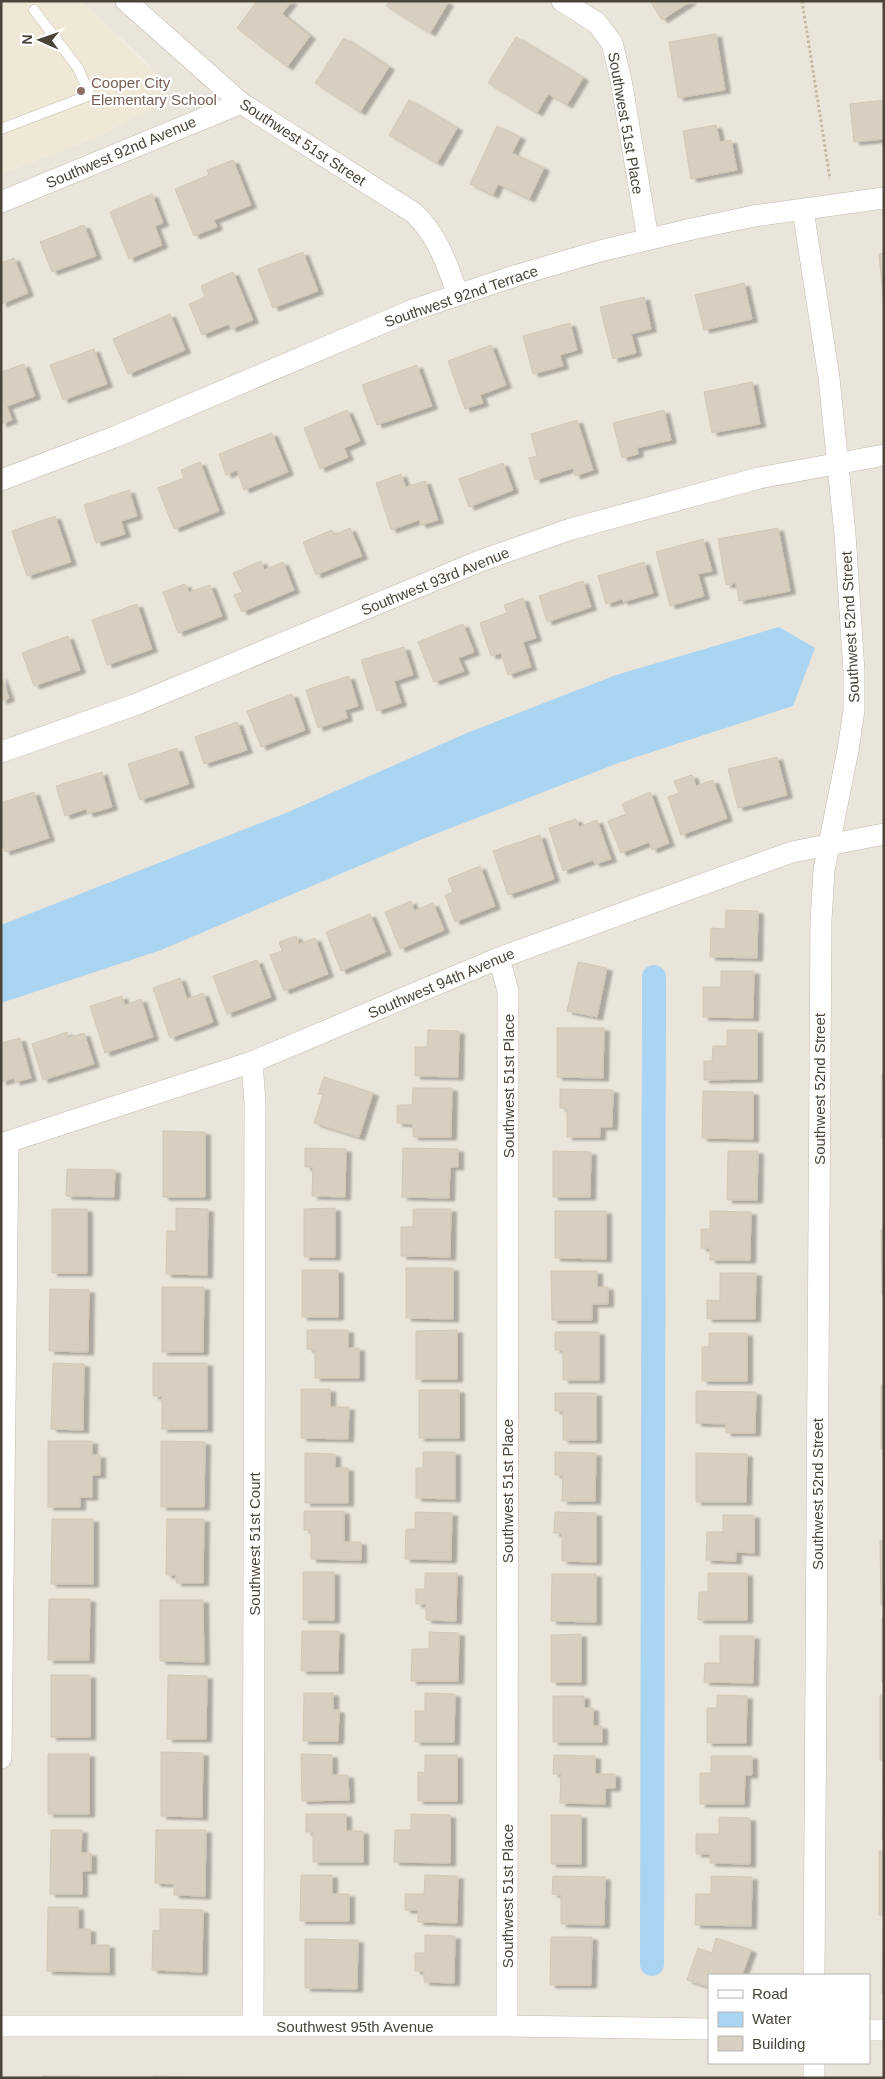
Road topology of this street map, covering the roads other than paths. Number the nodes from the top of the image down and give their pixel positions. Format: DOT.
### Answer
graph roads {
  1 [pos="126,1"];
  2 [pos="562,1"];
  3 [pos="34,10"];
  4 [pos="241,102"];
  5 [pos="1,129"];
  6 [pos="884,198"];
  7 [pos="1,202"];
  8 [pos="803,210"];
  9 [pos="648,239"];
  10 [pos="458,294"];
  11 [pos="884,455"];
  12 [pos="838,462"];
  13 [pos="1,480"];
  14 [pos="1,752"];
  15 [pos="884,834"];
  16 [pos="828,843"];
  17 [pos="499,958"];
  18 [pos="252,1062"];
  19 [pos="5,1144"];
  20 [pos="1,1758"];
  21 [pos="814,1974"];
  22 [pos="1,2026"];
  23 [pos="253,2026"];
  24 [pos="507,2026"];
  25 [pos="708,2029"];
  26 [pos="870,2030"];
  27 [pos="884,2030"];
  28 [pos="814,2064"];
  29 [pos="814,2078"];
  1 -- 4 [label="street, Southwest 51st Street"];
  2 -- 9 [label="street, Southwest 51st Place"];
  3 -- 5 [label="lane"];
  4 -- 7 [label="street, Southwest 92nd Avenue"];
  4 -- 10 [label="street, Southwest 51st Street"];
  6 -- 8 [label="street, Southwest 92nd Terrace"];
  8 -- 9 [label="street, Southwest 92nd Terrace"];
  8 -- 12 [label="street, Southwest 52nd Street"];
  9 -- 10 [label="street, Southwest 92nd Terrace"];
  10 -- 13 [label="street, Southwest 92nd Terrace"];
  11 -- 12 [label="street, Southwest 93rd Avenue"];
  12 -- 14 [label="street, Southwest 93rd Avenue"];
  12 -- 16 [label="street, Southwest 52nd Street"];
  15 -- 16 [label="street, Southwest 94th Avenue"];
  16 -- 17 [label="street, Southwest 94th Avenue"];
  16 -- 21 [label="street, Southwest 52nd Street"];
  17 -- 18 [label="street, Southwest 94th Avenue"];
  17 -- 24 [label="street, Southwest 51st Place"];
  18 -- 19 [label="street, Southwest 94th Avenue"];
  18 -- 23 [label="street, Southwest 51st Court"];
  19 -- 20 [label="street"];
  22 -- 23 [label="street, Southwest 95th Avenue"];
  23 -- 24 [label="street, Southwest 95th Avenue"];
  24 -- 25 [label="street, Southwest 95th Avenue"];
  26 -- 27 [label="street"];
  28 -- 29 [label="street"];
}
